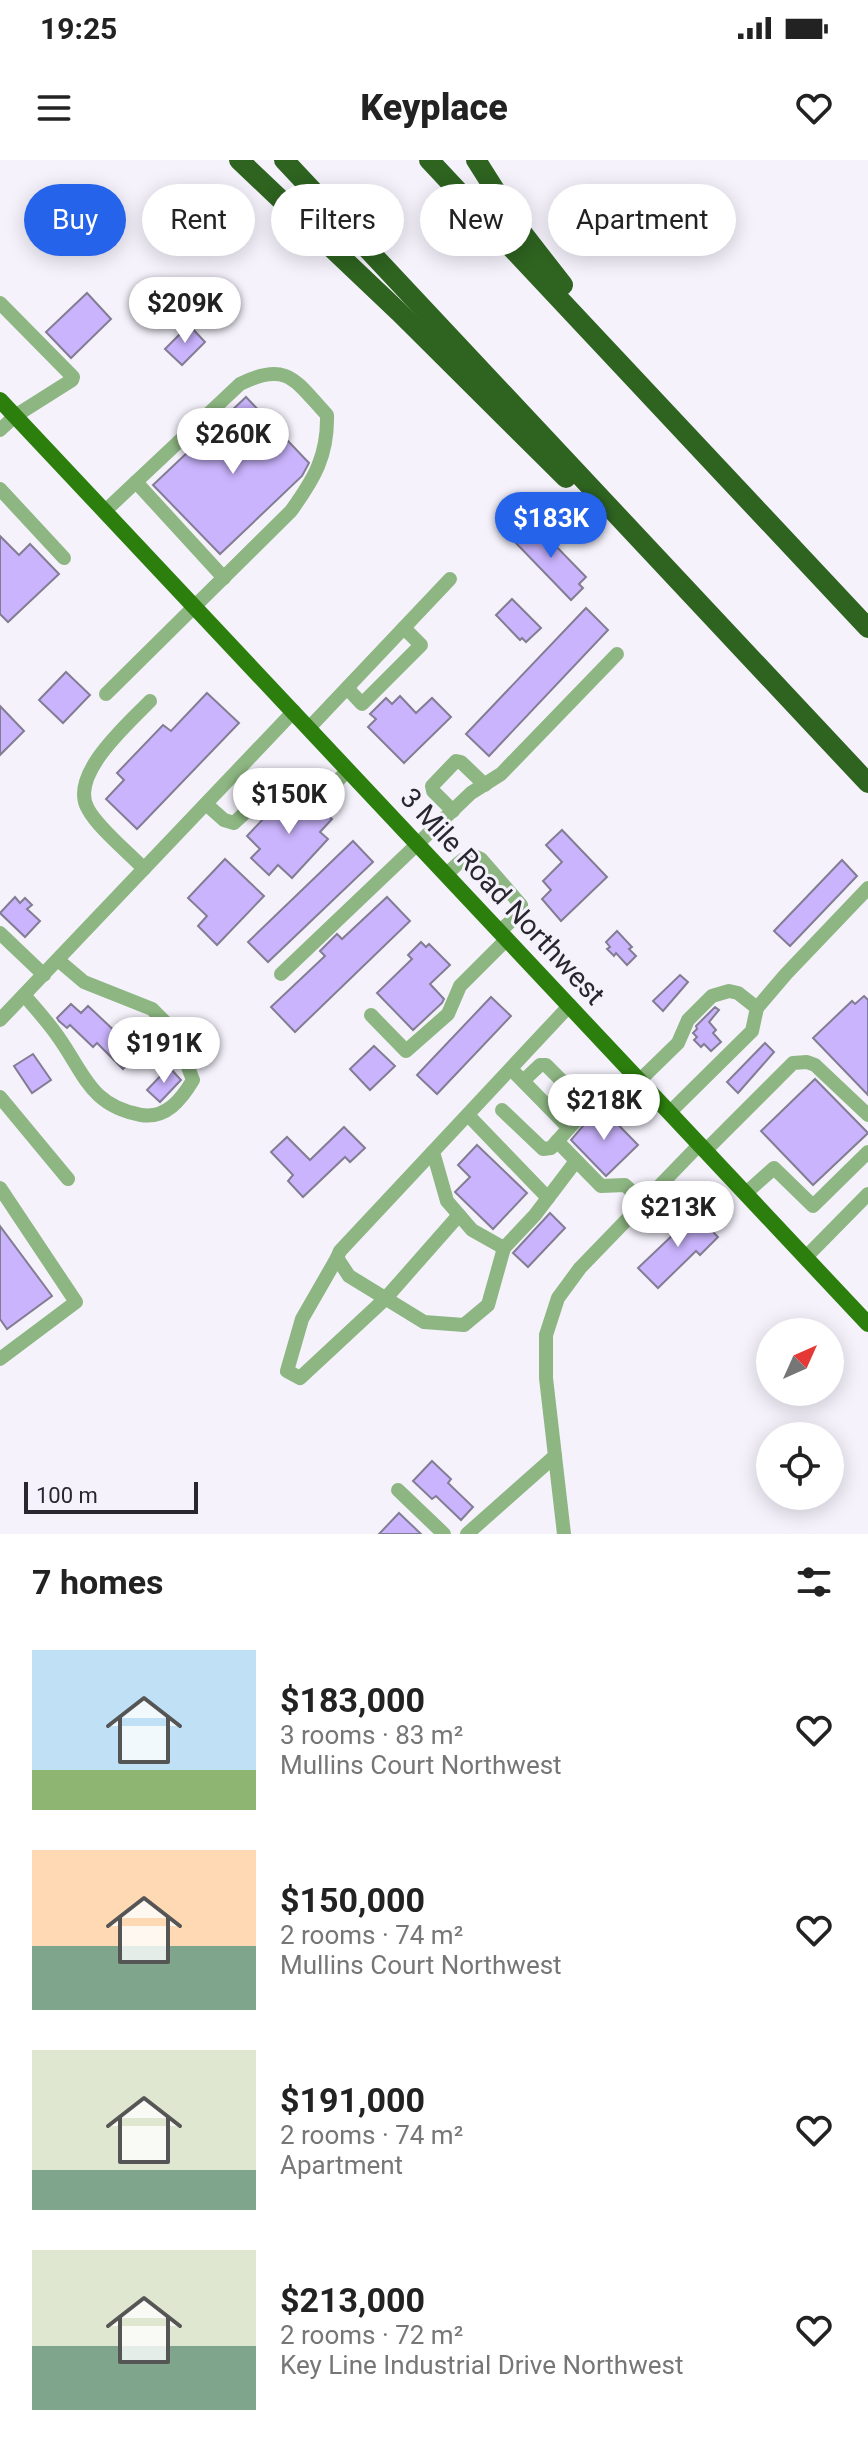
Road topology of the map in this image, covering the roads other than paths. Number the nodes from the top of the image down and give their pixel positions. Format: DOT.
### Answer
graph roads {
  1 [pos="239,160"];
  2 [pos="284,160"];
  3 [pos="429,160"];
  4 [pos="476,160"];
  5 [pos="0,303"];
  6 [pos="0,400"];
  7 [pos="15,416"];
  8 [pos="0,430"];
  9 [pos="698,446"];
  10 [pos="136,482"];
  11 [pos="0,489"];
  12 [pos="105,511"];
  13 [pos="64,558"];
  14 [pos="224,578"];
  15 [pos="450,579"];
  16 [pos="195,607"];
  17 [pos="404,628"];
  18 [pos="868,628"];
  19 [pos="617,654"];
  20 [pos="347,688"];
  21 [pos="106,694"];
  22 [pos="150,701"];
  23 [pos="294,711"];
  24 [pos="809,720"];
  25 [pos="309,728"];
  26 [pos="348,770"];
  27 [pos="868,783"];
  28 [pos="485,785"];
  29 [pos="206,804"];
  30 [pos="453,811"];
  31 [pos="419,844"];
  32 [pos="144,869"];
  33 [pos="447,874"];
  34 [pos="868,888"];
  35 [pos="0,933"];
  36 [pos="504,935"];
  37 [pos="58,960"];
  38 [pos="281,974"];
  39 [pos="44,975"];
  40 [pos="24,995"];
  41 [pos="570,1005"];
  42 [pos="757,1008"];
  43 [pos="371,1015"];
  44 [pos="0,1020"];
  45 [pos="511,1069"];
  46 [pos="640,1080"];
  47 [pos="523,1081"];
  48 [pos="0,1097"];
  49 [pos="502,1110"];
  50 [pos="670,1112"];
  51 [pos="468,1115"];
  52 [pos="868,1115"];
  53 [pos="569,1128"];
  54 [pos="557,1141"];
  55 [pos="703,1147"];
  56 [pos="433,1152"];
  57 [pos="868,1152"];
  58 [pos="576,1161"];
  59 [pos="68,1179"];
  60 [pos="0,1188"];
  61 [pos="746,1193"];
  62 [pos="868,1194"];
  63 [pos="548,1198"];
  64 [pos="644,1203"];
  65 [pos="459,1215"];
  66 [pos="504,1248"];
  67 [pos="806,1257"];
  68 [pos="337,1258"];
  69 [pos="385,1299"];
  70 [pos="868,1324"];
  71 [pos="0,1359"];
  72 [pos="555,1456"];
  73 [pos="398,1490"];
  74 [pos="444,1534"];
  75 [pos="467,1534"];
  76 [pos="564,1534"];
  1 -- 24 [label="highway"];
  2 -- 24 [label="highway"];
  3 -- 9 [label="highway"];
  4 -- 9 [label="highway"];
  5 -- 7 [label="street"];
  6 -- 7 [label="main road, 3 Mile Road Northwest"];
  7 -- 8 [label="street"];
  7 -- 12 [label="main road, 3 Mile Road Northwest"];
  9 -- 18 [label="highway"];
  10 -- 12 [label="street"];
  10 -- 14 [label="street"];
  10 -- 14 [label="street"];
  11 -- 13 [label="street"];
  12 -- 16 [label="main road, 3 Mile Road Northwest"];
  14 -- 16 [label="street"];
  15 -- 17 [label="street"];
  16 -- 21 [label="street"];
  16 -- 23 [label="main road, 3 Mile Road Northwest"];
  17 -- 20 [label="street"];
  17 -- 20 [label="street"];
  19 -- 28 [label="street"];
  20 -- 25 [label="street"];
  22 -- 32 [label="street"];
  23 -- 25 [label="main road, 3 Mile Road Northwest"];
  23 -- 29 [label="street"];
  24 -- 27 [label="highway"];
  25 -- 26 [label="main road, 3 Mile Road Northwest"];
  26 -- 29 [label="street"];
  26 -- 31 [label="main road, 3 Mile Road Northwest"];
  28 -- 30 [label="street"];
  28 -- 30 [label="street"];
  29 -- 32 [label="street"];
  30 -- 31 [label="street"];
  31 -- 33 [label="main road, 3 Mile Road Northwest"];
  31 -- 38 [label="street"];
  32 -- 37 [label="street"];
  33 -- 36 [label="main road, 3 Mile Road Northwest"];
  33 -- 36 [label="street"];
  34 -- 42 [label="street"];
  35 -- 39 [label="street"];
  36 -- 41 [label="main road, 3 Mile Road Northwest"];
  36 -- 43 [label="street"];
  37 -- 39 [label="street"];
  37 -- 40 [label="street"];
  39 -- 40 [label="street"];
  40 -- 44 [label="street"];
  41 -- 45 [label="street"];
  41 -- 46 [label="main road, 3 Mile Road Northwest"];
  42 -- 46 [label="street"];
  42 -- 50 [label="street"];
  45 -- 47 [label="street"];
  45 -- 51 [label="street"];
  46 -- 50 [label="main road, 3 Mile Road Northwest"];
  47 -- 53 [label="street"];
  47 -- 53 [label="street"];
  48 -- 59 [label="street"];
  49 -- 54 [label="street"];
  50 -- 55 [label="main road, 3 Mile Road Northwest"];
  51 -- 56 [label="street"];
  51 -- 63 [label="street"];
  52 -- 55 [label="street"];
  53 -- 54 [label="street"];
  54 -- 58 [label="street"];
  55 -- 61 [label="main road, 3 Mile Road Northwest"];
  55 -- 64 [label="street"];
  56 -- 65 [label="street"];
  56 -- 68 [label="street"];
  57 -- 61 [label="street"];
  58 -- 63 [label="street"];
  58 -- 64 [label="street"];
  60 -- 71 [label="street"];
  61 -- 67 [label="main road, 3 Mile Road Northwest"];
  62 -- 67 [label="street"];
  63 -- 66 [label="street"];
  64 -- 72 [label="street"];
  65 -- 66 [label="street"];
  65 -- 69 [label="street"];
  66 -- 69 [label="street"];
  67 -- 70 [label="main road, 3 Mile Road Northwest"];
  68 -- 69 [label="street"];
  68 -- 69 [label="street"];
  72 -- 75 [label="street"];
  72 -- 76 [label="street"];
  73 -- 74 [label="street"];
}
